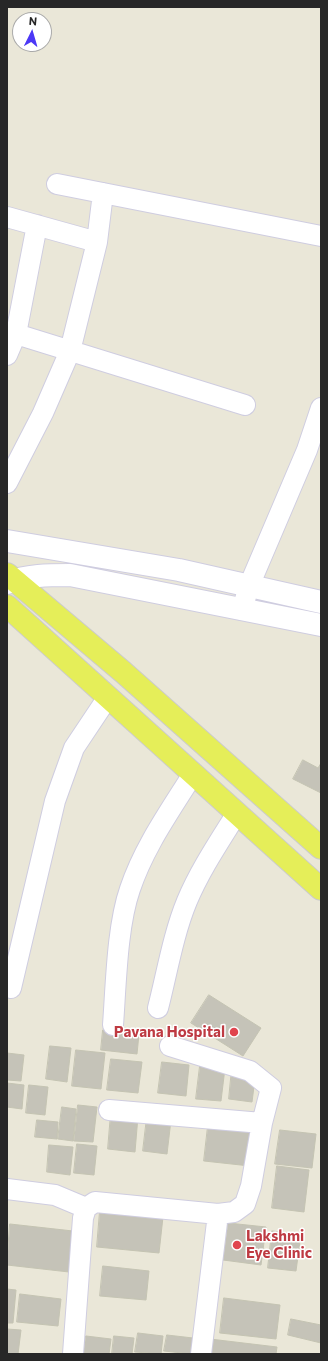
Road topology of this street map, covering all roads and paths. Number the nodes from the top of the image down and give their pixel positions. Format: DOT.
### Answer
graph roads {
  1 [pos="57,184"];
  2 [pos="103,193"];
  3 [pos="7,217"];
  4 [pos="37,225"];
  5 [pos="321,236"];
  6 [pos="97,242"];
  7 [pos="16,334"];
  8 [pos="70,351"];
  9 [pos="7,355"];
  10 [pos="245,406"];
  11 [pos="321,408"];
  12 [pos="314,453"];
  13 [pos="7,482"];
  14 [pos="7,541"];
  15 [pos="10,579"];
  16 [pos="249,586"];
  17 [pos="321,602"];
  18 [pos="7,606"];
  19 [pos="242,610"];
  20 [pos="321,625"];
  21 [pos="108,697"];
  22 [pos="193,774"];
  23 [pos="237,813"];
  24 [pos="321,848"];
  25 [pos="321,889"];
  26 [pos="11,988"];
  27 [pos="158,1008"];
  28 [pos="112,1025"];
  29 [pos="170,1046"];
  30 [pos="110,1110"];
  31 [pos="262,1123"];
  32 [pos="7,1190"];
  33 [pos="86,1208"];
  34 [pos="218,1214"];
  35 [pos="73,1354"];
  36 [pos="201,1354"];
  1 -- 2 [label="street"];
  2 -- 5 [label="street"];
  2 -- 6 [label="street"];
  3 -- 4 [label="street"];
  4 -- 6 [label="street"];
  4 -- 7 [label="street"];
  6 -- 8 [label="street"];
  7 -- 8 [label="street"];
  7 -- 9 [label="street"];
  8 -- 10 [label="street"];
  8 -- 13 [label="street"];
  11 -- 12 [label="street"];
  12 -- 16 [label="street"];
  14 -- 16 [label="main road"];
  15 -- 19 [label="main road"];
  15 -- 24 [label="main road"];
  16 -- 17 [label="main road"];
  16 -- 19 [label="street"];
  18 -- 21 [label="main road"];
  19 -- 20 [label="main road"];
  21 -- 22 [label="main road"];
  21 -- 26 [label="street"];
  22 -- 23 [label="main road"];
  22 -- 28 [label="street"];
  23 -- 25 [label="main road"];
  23 -- 27 [label="street"];
  29 -- 31 [label="street"];
  30 -- 31 [label="street"];
  31 -- 34 [label="street"];
  32 -- 33 [label="street"];
  33 -- 34 [label="street"];
  33 -- 35 [label="street"];
  34 -- 36 [label="street"];
}
